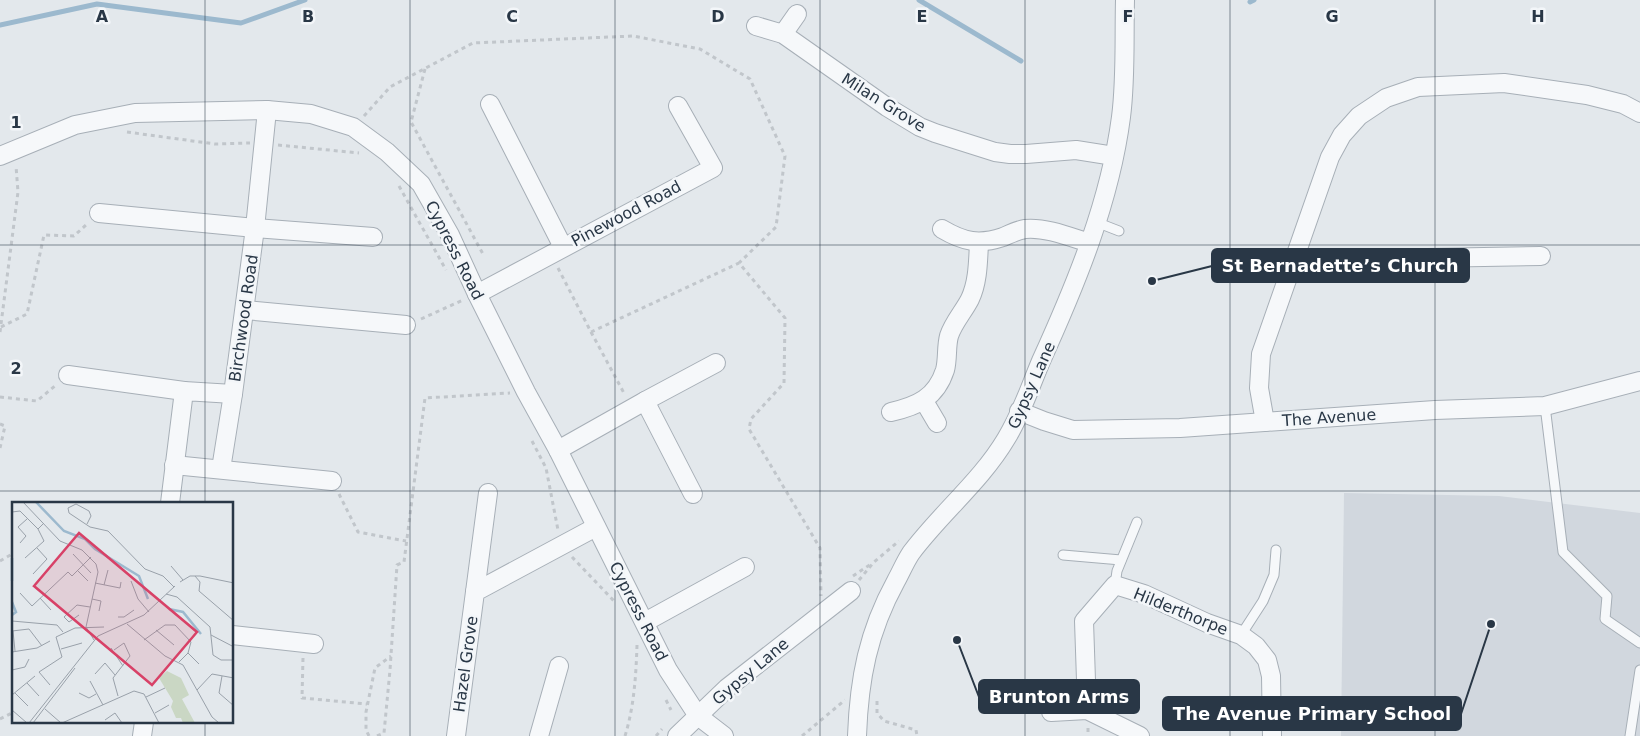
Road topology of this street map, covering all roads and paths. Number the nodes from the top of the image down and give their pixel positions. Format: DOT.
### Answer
graph roads {
  1 [pos="1125,0"];
  2 [pos="797,14"];
  3 [pos="756,26"];
  4 [pos="783,34"];
  5 [pos="426,69"];
  6 [pos="490,104"];
  7 [pos="678,106"];
  8 [pos="267,110"];
  9 [pos="1640,113"];
  10 [pos="353,127"];
  11 [pos="122,131"];
  12 [pos="264,143"];
  13 [pos="8,153"];
  14 [pos="366,154"];
  15 [pos="1114,156"];
  16 [pos="395,180"];
  17 [pos="99,213"];
  18 [pos="1096,222"];
  19 [pos="255,228"];
  20 [pos="942,229"];
  21 [pos="1119,232"];
  22 [pos="373,237"];
  23 [pos="979,243"];
  24 [pos="1089,243"];
  25 [pos="557,250"];
  26 [pos="483,254"];
  27 [pos="1541,256"];
  28 [pos="738,263"];
  29 [pos="1292,265"];
  30 [pos="449,274"];
  31 [pos="469,300"];
  32 [pos="245,310"];
  33 [pos="406,325"];
  34 [pos="0,327"];
  35 [pos="0,332"];
  36 [pos="591,332"];
  37 [pos="716,362"];
  38 [pos="68,375"];
  39 [pos="1640,382"];
  40 [pos="504,384"];
  41 [pos="184,391"];
  42 [pos="508,393"];
  43 [pos="233,394"];
  44 [pos="0,397"];
  45 [pos="519,397"];
  46 [pos="924,401"];
  47 [pos="639,405"];
  48 [pos="1546,406"];
  49 [pos="1019,411"];
  50 [pos="891,412"];
  51 [pos="1265,422"];
  52 [pos="937,423"];
  53 [pos="0,424"];
  54 [pos="529,434"];
  55 [pos="0,448"];
  56 [pos="558,450"];
  57 [pos="174,465"];
  58 [pos="221,469"];
  59 [pos="332,481"];
  60 [pos="488,493"];
  61 [pos="693,494"];
  62 [pos="170,502"];
  63 [pos="1137,522"];
  64 [pos="596,527"];
  65 [pos="406,540"];
  66 [pos="900,540"];
  67 [pos="561,546"];
  68 [pos="1276,550"];
  69 [pos="12,554"];
  70 [pos="1063,555"];
  71 [pos="1121,560"];
  72 [pos="0,561"];
  73 [pos="746,567"];
  74 [pos="1115,585"];
  75 [pos="851,591"];
  76 [pos="475,592"];
  77 [pos="616,603"];
  78 [pos="826,609"];
  79 [pos="645,622"];
  80 [pos="234,635"];
  81 [pos="1241,635"];
  82 [pos="309,643"];
  83 [pos="1640,643"];
  84 [pos="391,656"];
  85 [pos="559,666"];
  86 [pos="1640,670"];
  87 [pos="688,700"];
  88 [pos="368,704"];
  89 [pos="1086,710"];
  90 [pos="1051,712"];
  91 [pos="12,713"];
  92 [pos="670,716"];
  93 [pos="698,716"];
  94 [pos="0,719"];
  95 [pos="669,732"];
  96 [pos="369,736"];
  97 [pos="377,736"];
  98 [pos="456,736"];
  99 [pos="539,736"];
  100 [pos="625,736"];
  101 [pos="656,736"];
  102 [pos="724,736"];
  103 [pos="857,736"];
  104 [pos="1140,736"];
  105 [pos="1272,736"];
  106 [pos="1630,736"];
  1 -- 15 [label="street, Gypsy Lane"];
  2 -- 4 [label="street"];
  3 -- 4 [label="street, Milan Grove"];
  4 -- 15 [label="street, Milan Grove"];
  5 -- 10 [label="path"];
  5 -- 26 [label="path"];
  5 -- 28 [label="path"];
  6 -- 25 [label="street"];
  7 -- 25 [label="street, Pinewood Road"];
  8 -- 10 [label="street, Cypress Road"];
  8 -- 12 [label="street, Birchwood Road"];
  8 -- 13 [label="street, Cypress Road"];
  9 -- 29 [label="street"];
  10 -- 31 [label="street, Cypress Road"];
  11 -- 12 [label="path"];
  12 -- 14 [label="path"];
  12 -- 19 [label="street, Birchwood Road"];
  13 -- 34 [label="path"];
  15 -- 18 [label="street, Gypsy Lane"];
  16 -- 30 [label="path"];
  17 -- 19 [label="street"];
  17 -- 34 [label="path"];
  18 -- 21 [label="lane"];
  18 -- 24 [label="street, Gypsy Lane"];
  19 -- 22 [label="street"];
  19 -- 32 [label="street, Birchwood Road"];
  20 -- 23 [label="street"];
  23 -- 24 [label="street"];
  23 -- 46 [label="street"];
  24 -- 49 [label="street, Gypsy Lane"];
  25 -- 31 [label="street, Pinewood Road"];
  25 -- 36 [label="path"];
  27 -- 29 [label="street"];
  28 -- 36 [label="path"];
  28 -- 78 [label="path"];
  29 -- 51 [label="street"];
  31 -- 33 [label="path"];
  31 -- 45 [label="street, Cypress Road"];
  32 -- 33 [label="street"];
  32 -- 43 [label="street, Birchwood Road"];
  34 -- 35 [label="path"];
  36 -- 47 [label="path"];
  37 -- 47 [label="street"];
  38 -- 41 [label="street, Birchwood Road"];
  38 -- 44 [label="path"];
  39 -- 48 [label="street, The Avenue"];
  40 -- 42 [label="path"];
  41 -- 43 [label="street, Birchwood Road"];
  41 -- 57 [label="street"];
  42 -- 45 [label="path"];
  42 -- 45 [label="path"];
  42 -- 65 [label="path"];
  43 -- 58 [label="street"];
  45 -- 56 [label="street, Cypress Road"];
  46 -- 50 [label="street"];
  46 -- 52 [label="street"];
  47 -- 56 [label="street"];
  47 -- 61 [label="street"];
  48 -- 51 [label="street, The Avenue"];
  48 -- 83 [label="lane"];
  49 -- 51 [label="street, The Avenue"];
  49 -- 103 [label="street, Gypsy Lane"];
  53 -- 55 [label="path"];
  54 -- 67 [label="path"];
  56 -- 64 [label="street, Cypress Road"];
  57 -- 58 [label="street"];
  57 -- 62 [label="street"];
  58 -- 59 [label="street"];
  59 -- 65 [label="path"];
  60 -- 76 [label="street, Hazel Grove"];
  63 -- 71 [label="lane"];
  64 -- 67 [label="street, Hazel Grove"];
  64 -- 79 [label="street, Cypress Road"];
  65 -- 84 [label="path"];
  66 -- 75 [label="path"];
  67 -- 76 [label="street, Hazel Grove"];
  67 -- 77 [label="path"];
  68 -- 81 [label="lane"];
  69 -- 72 [label="path"];
  70 -- 71 [label="lane"];
  71 -- 74 [label="lane"];
  73 -- 79 [label="street"];
  74 -- 81 [label="street, Hilderthorpe"];
  74 -- 89 [label="street, Hilderthorpe"];
  75 -- 78 [label="street, Gypsy Lane"];
  76 -- 98 [label="street, Hazel Grove"];
  78 -- 93 [label="street, Gypsy Lane"];
  79 -- 87 [label="street, Cypress Road"];
  79 -- 100 [label="path"];
  80 -- 82 [label="street"];
  81 -- 105 [label="street, Hilderthorpe"];
  82 -- 88 [label="path"];
  84 -- 88 [label="path"];
  84 -- 97 [label="path"];
  85 -- 99 [label="street"];
  86 -- 106 [label="lane"];
  87 -- 92 [label="path"];
  87 -- 93 [label="street, Cypress Road"];
  88 -- 96 [label="path"];
  89 -- 90 [label="street"];
  89 -- 104 [label="street"];
  91 -- 94 [label="path"];
  93 -- 95 [label="street, Gypsy Lane"];
  93 -- 102 [label="street, Gypsy Lane"];
  95 -- 101 [label="path"];
}
